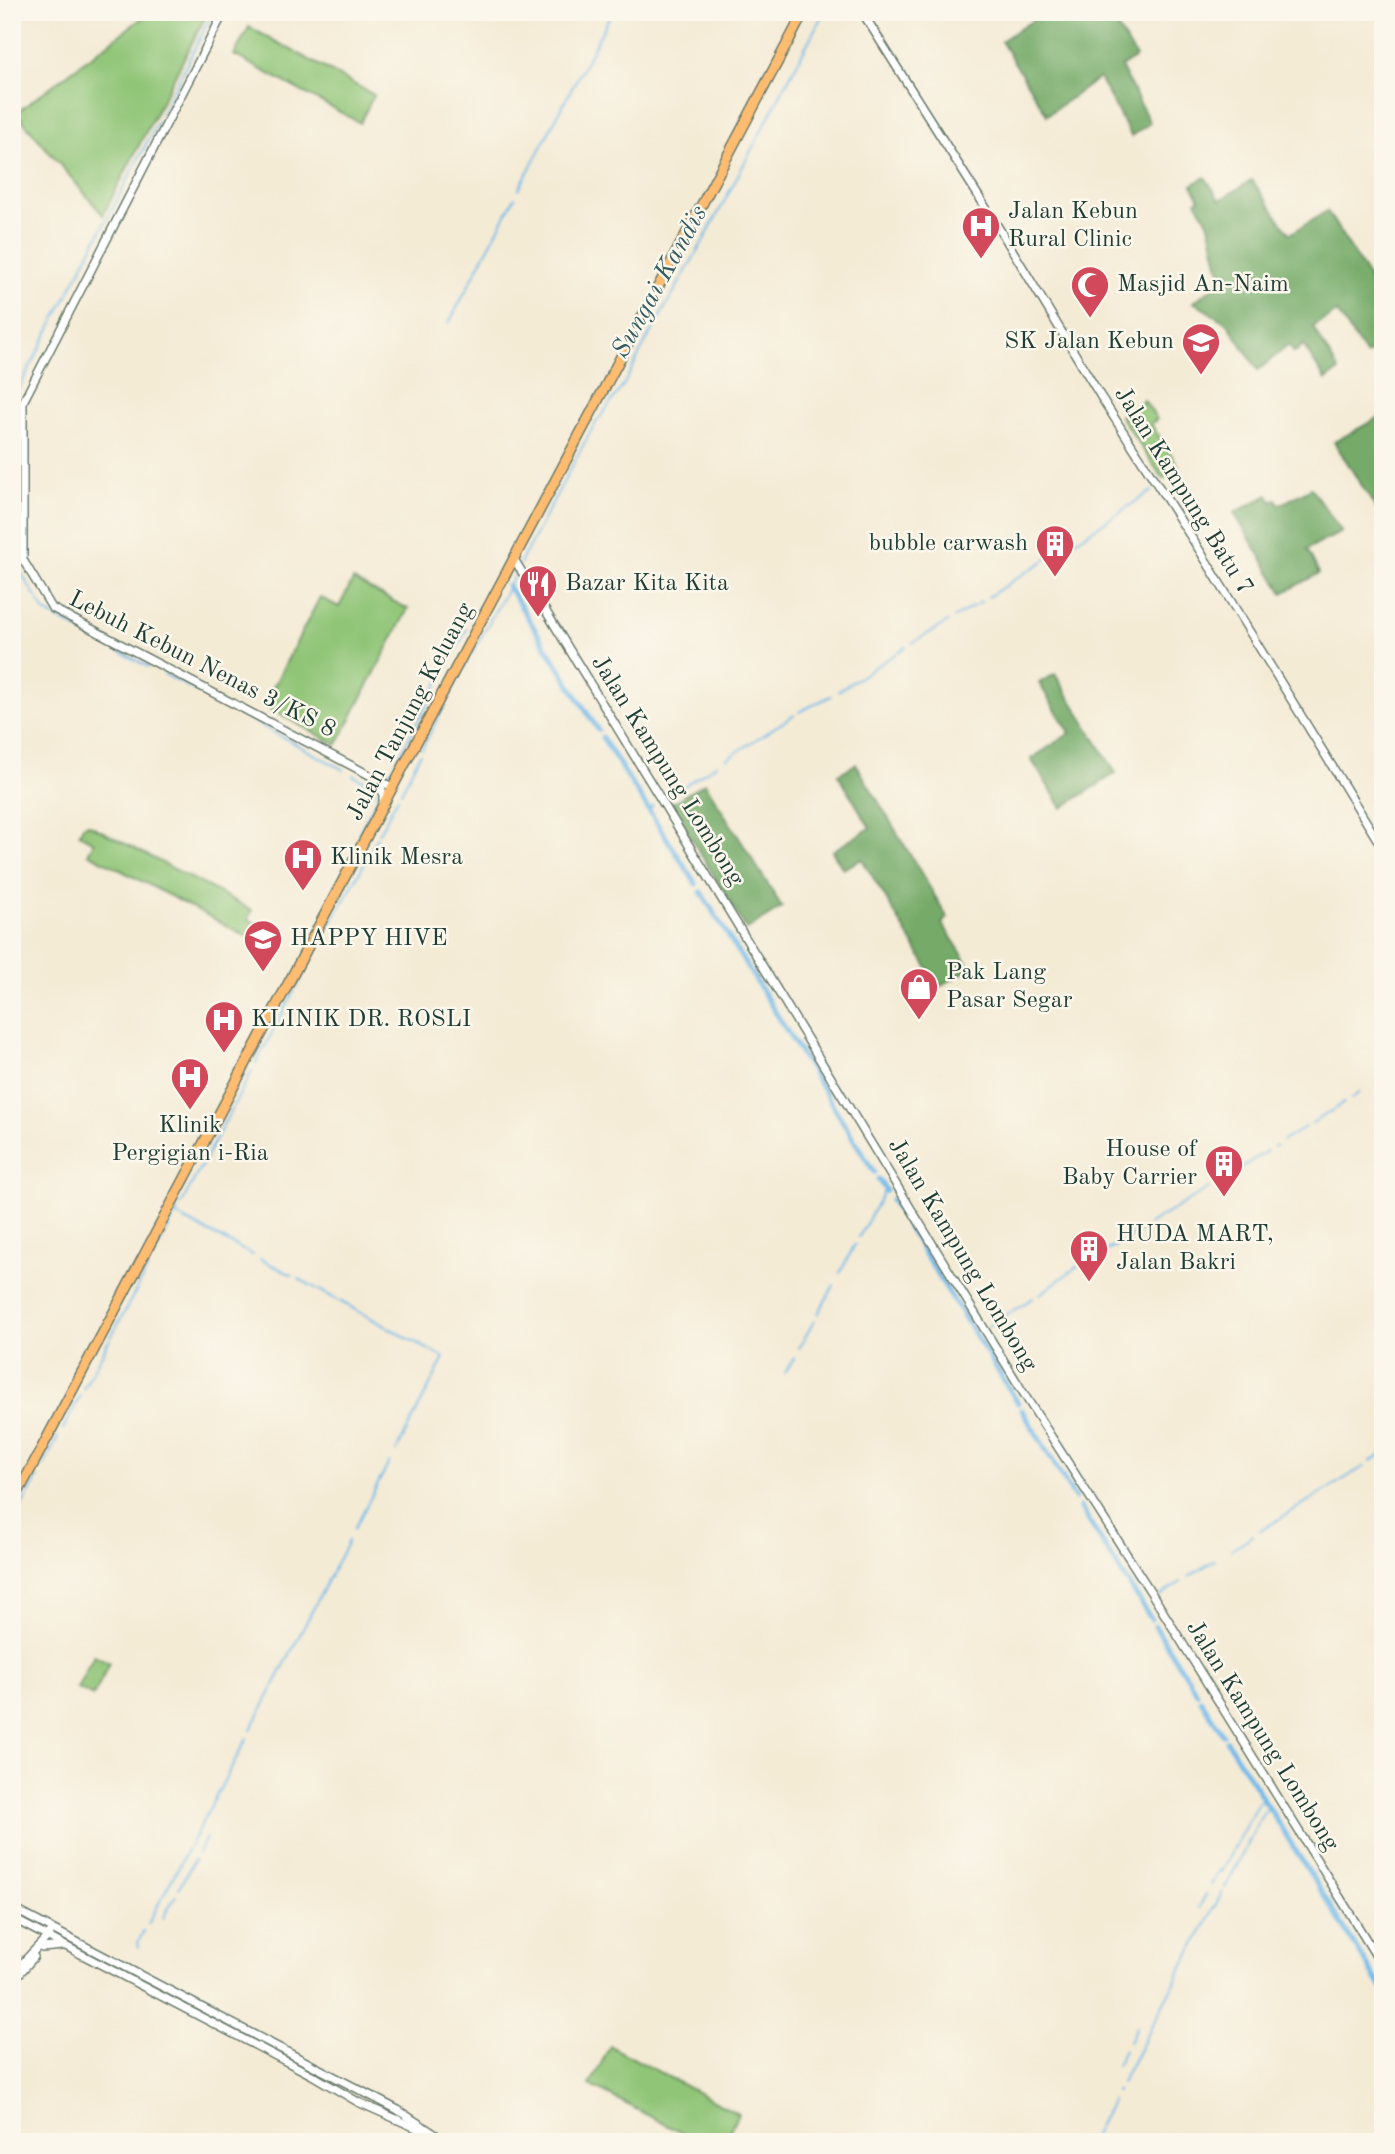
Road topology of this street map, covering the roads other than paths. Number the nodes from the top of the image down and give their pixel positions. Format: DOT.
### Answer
graph roads {
  1 [pos="224,12"];
  2 [pos="804,12"];
  3 [pos="862,12"];
  4 [pos="514,559"];
  5 [pos="404,765"];
  6 [pos="379,779"];
  7 [pos="393,786"];
  8 [pos="383,805"];
  9 [pos="1383,849"];
  10 [pos="12,1504"];
  11 [pos="12,1908"];
  12 [pos="12,1918"];
  13 [pos="37,1920"];
  14 [pos="28,1926"];
  15 [pos="48,1936"];
  16 [pos="66,1936"];
  17 [pos="41,1946"];
  18 [pos="66,1946"];
  19 [pos="1383,1967"];
  20 [pos="12,1974"];
  21 [pos="12,1982"];
  1 -- 6 [label="street, Lebuh Kebun Nenas 3/KS 8"];
  2 -- 4 [label="main road, Jalan Tanjung Keluang"];
  3 -- 9 [label="street, Jalan Kampung Batu 7"];
  4 -- 5 [label="main road, Jalan Tanjung Keluang"];
  4 -- 19 [label="street, Jalan Kampung Lombong"];
  5 -- 6 [label="street"];
  5 -- 7 [label="main road, Jalan Tanjung Keluang"];
  6 -- 7 [label="street, Lebuh Kebun Nenas 3/KS 8"];
  6 -- 8 [label="street"];
  7 -- 8 [label="main road, Jalan Tanjung Keluang"];
  8 -- 10 [label="main road, Jalan Tanjung Keluang"];
  11 -- 13 [label="street"];
  12 -- 14 [label="street"];
  13 -- 15 [label="street"];
  13 -- 16 [label="street"];
  14 -- 15 [label="street"];
  14 -- 17 [label="street"];
  15 -- 16 [label="street"];
  15 -- 17 [label="street"];
  15 -- 18 [label="street"];
  16 -- 18 [label="street"];
  17 -- 18 [label="street"];
  17 -- 20 [label="street"];
  17 -- 21 [label="street"];
}
